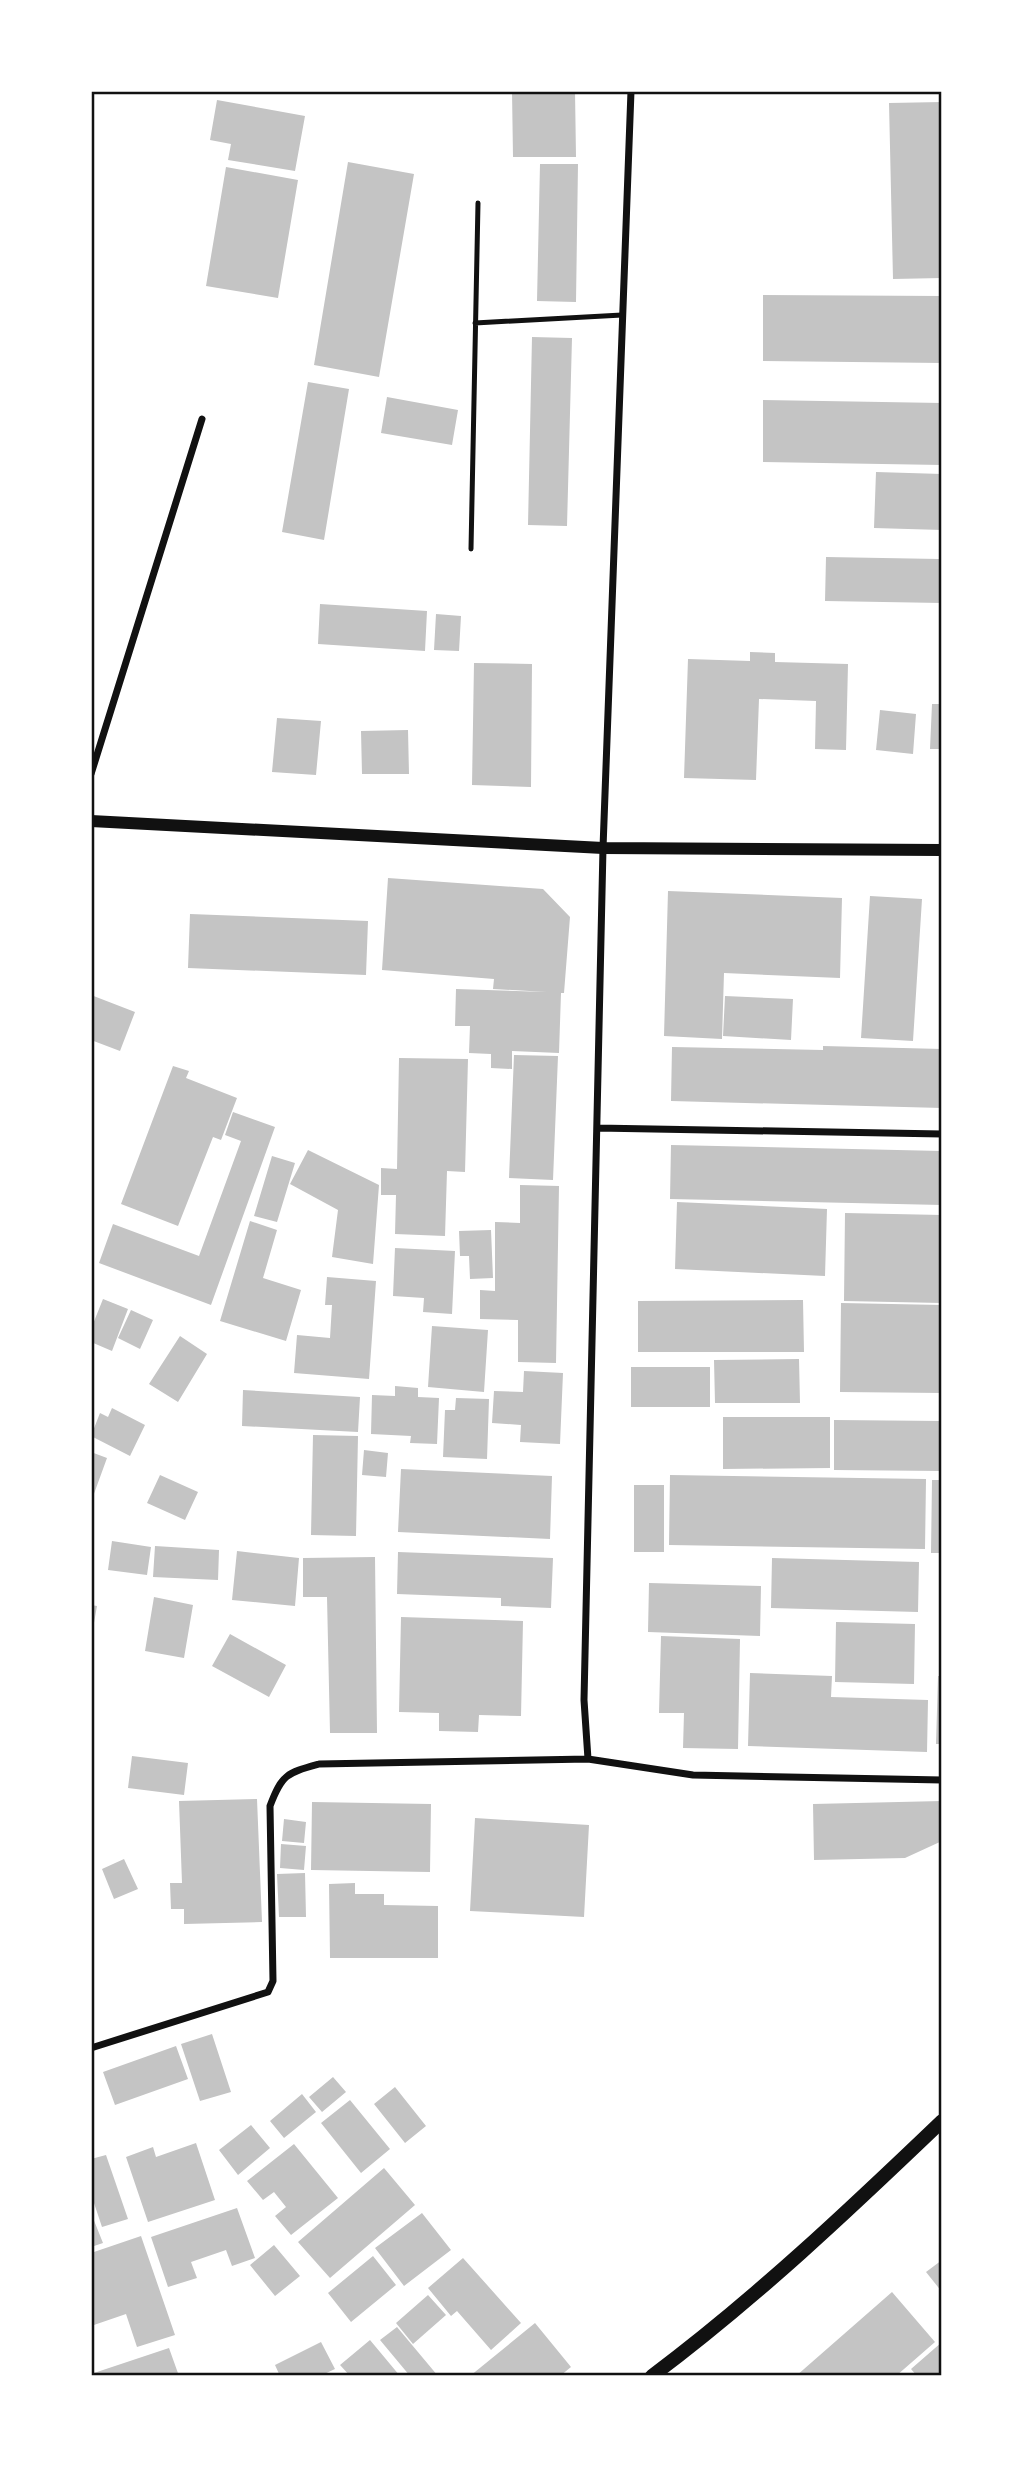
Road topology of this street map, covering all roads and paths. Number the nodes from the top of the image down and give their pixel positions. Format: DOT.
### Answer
graph roads {
  1 [pos="631,91"];
  2 [pos="478,203"];
  3 [pos="622,315"];
  4 [pos="475,323"];
  5 [pos="202,419"];
  6 [pos="471,549"];
  7 [pos="91,774"];
  8 [pos="91,821"];
  9 [pos="603,848"];
  10 [pos="942,850"];
  11 [pos="597,1128"];
  12 [pos="942,1133"];
  13 [pos="588,1759"];
  14 [pos="942,1780"];
  15 [pos="91,2048"];
  16 [pos="942,2121"];
  17 [pos="942,2136"];
  18 [pos="903,2158"];
  19 [pos="652,2376"];
  1 -- 3 [label="street"];
  2 -- 4 [label="lane"];
  3 -- 4 [label="lane"];
  3 -- 9 [label="street"];
  4 -- 6 [label="lane"];
  5 -- 7 [label="street"];
  8 -- 9 [label="street"];
  9 -- 10 [label="street"];
  9 -- 11 [label="street"];
  11 -- 12 [label="street"];
  11 -- 13 [label="street"];
  13 -- 14 [label="street"];
  13 -- 15 [label="street"];
  16 -- 18 [label="main road"];
  17 -- 18 [label="main road"];
  18 -- 19 [label="main road"];
}
